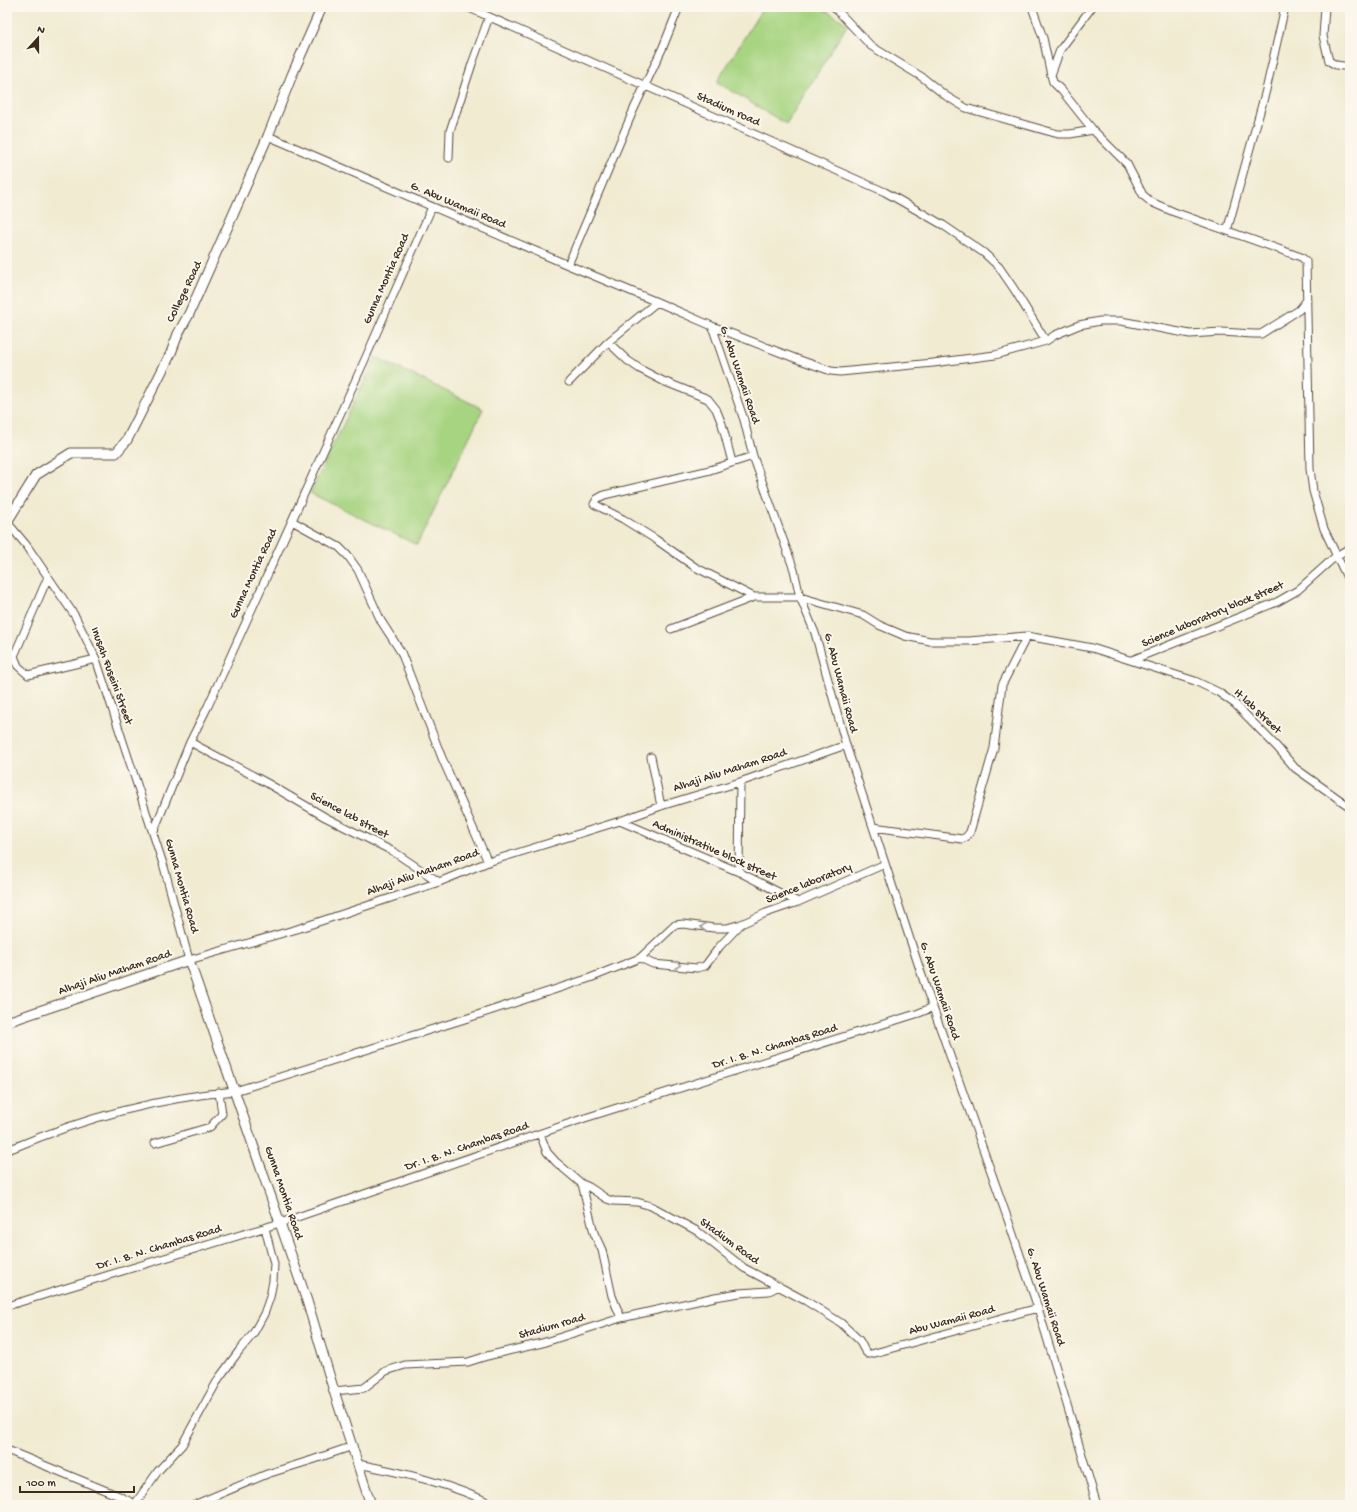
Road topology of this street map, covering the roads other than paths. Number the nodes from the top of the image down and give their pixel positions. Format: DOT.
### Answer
graph roads {
  1 [pos="322,7"];
  2 [pos="467,7"];
  3 [pos="679,7"];
  4 [pos="834,7"];
  5 [pos="1032,7"];
  6 [pos="1092,7"];
  7 [pos="1285,7"];
  8 [pos="1325,7"];
  9 [pos="489,17"];
  10 [pos="1350,67"];
  11 [pos="1051,75"];
  12 [pos="646,85"];
  13 [pos="1093,130"];
  14 [pos="268,136"];
  15 [pos="449,158"];
  16 [pos="432,207"];
  17 [pos="1227,230"];
  18 [pos="568,266"];
  19 [pos="1307,300"];
  20 [pos="658,302"];
  21 [pos="712,326"];
  22 [pos="1046,341"];
  23 [pos="608,342"];
  24 [pos="569,382"];
  25 [pos="753,456"];
  26 [pos="732,462"];
  27 [pos="292,521"];
  28 [pos="7,522"];
  29 [pos="1350,548"];
  30 [pos="1336,556"];
  31 [pos="48,576"];
  32 [pos="1350,584"];
  33 [pos="754,597"];
  34 [pos="800,597"];
  35 [pos="671,629"];
  36 [pos="1027,636"];
  37 [pos="96,659"];
  38 [pos="1132,660"];
  39 [pos="190,742"];
  40 [pos="846,745"];
  41 [pos="651,757"];
  42 [pos="740,782"];
  43 [pos="661,806"];
  44 [pos="1350,807"];
  45 [pos="620,821"];
  46 [pos="873,827"];
  47 [pos="153,833"];
  48 [pos="488,862"];
  49 [pos="885,864"];
  50 [pos="739,872"];
  51 [pos="439,882"];
  52 [pos="798,902"];
  53 [pos="741,924"];
  54 [pos="640,958"];
  55 [pos="189,960"];
  56 [pos="933,1007"];
  57 [pos="7,1022"];
  58 [pos="235,1090"];
  59 [pos="219,1092"];
  60 [pos="540,1134"];
  61 [pos="155,1143"];
  62 [pos="7,1150"];
  63 [pos="582,1184"];
  64 [pos="280,1223"];
  65 [pos="264,1228"];
  66 [pos="779,1286"];
  67 [pos="7,1306"];
  68 [pos="1038,1308"];
  69 [pos="621,1318"];
  70 [pos="871,1354"];
  71 [pos="334,1391"];
  72 [pos="353,1446"];
  73 [pos="7,1450"];
  74 [pos="358,1464"];
  75 [pos="136,1504"];
  76 [pos="194,1505"];
  77 [pos="371,1505"];
  78 [pos="494,1505"];
  79 [pos="1097,1505"];
  1 -- 14 [label="street, College Road"];
  2 -- 9 [label="street, Stadium road"];
  3 -- 12 [label="street"];
  4 -- 13 [label="street"];
  5 -- 11 [label="street"];
  6 -- 11 [label="street"];
  7 -- 17 [label="street"];
  8 -- 10 [label="street"];
  9 -- 12 [label="street, Stadium road"];
  9 -- 15 [label="street"];
  11 -- 13 [label="street"];
  12 -- 18 [label="street"];
  12 -- 22 [label="street, Stadium road"];
  13 -- 17 [label="street"];
  14 -- 16 [label="street, G. Abu Wamaii Road"];
  14 -- 28 [label="street, College Road"];
  16 -- 18 [label="street, G. Abu Wamaii Road"];
  16 -- 27 [label="street, Gunna Montia Road"];
  17 -- 19 [label="street"];
  18 -- 20 [label="street, G. Abu Wamaii Road"];
  19 -- 22 [label="street"];
  19 -- 30 [label="street"];
  20 -- 21 [label="street, G. Abu Wamaii Road"];
  20 -- 23 [label="street"];
  21 -- 22 [label="street"];
  21 -- 25 [label="street, G. Abu Wamaii Road"];
  23 -- 24 [label="street"];
  23 -- 26 [label="street"];
  25 -- 26 [label="street"];
  25 -- 34 [label="street, G. Abu Wamaii Road"];
  26 -- 33 [label="street"];
  27 -- 39 [label="street, Gunna Montia Road"];
  27 -- 48 [label="street"];
  28 -- 31 [label="street, Inusah Fuseini Street"];
  29 -- 30 [label="street, Science laboratory block street"];
  30 -- 32 [label="street"];
  30 -- 38 [label="street, Science laboratory block street"];
  31 -- 37 [label="street, Inusah Fuseini Street"];
  31 -- 37 [label="street"];
  33 -- 34 [label="street, It lab street"];
  33 -- 35 [label="street"];
  34 -- 36 [label="street, It lab street"];
  34 -- 40 [label="street, G. Abu Wamaii Road"];
  36 -- 38 [label="street, It lab street"];
  36 -- 46 [label="street"];
  37 -- 47 [label="street, Inusah Fuseini Street"];
  38 -- 44 [label="street, It lab street"];
  39 -- 47 [label="street, Gunna Montia Road"];
  39 -- 51 [label="street, Science lab street"];
  40 -- 42 [label="street, Alhaji Aliu Maham Road"];
  40 -- 46 [label="street, G. Abu Wamaii Road"];
  41 -- 43 [label="street"];
  42 -- 43 [label="street, Alhaji Aliu Maham Road"];
  42 -- 50 [label="street"];
  43 -- 45 [label="street, Alhaji Aliu Maham Road"];
  45 -- 48 [label="street, Alhaji Aliu Maham Road"];
  45 -- 50 [label="street, Administrative block street"];
  46 -- 49 [label="street, G. Abu Wamaii Road"];
  47 -- 55 [label="street, Gunna Montia Road"];
  48 -- 51 [label="street, Alhaji Aliu Maham Road"];
  49 -- 52 [label="street, Science laboratory"];
  49 -- 56 [label="street, G. Abu Wamaii Road"];
  50 -- 52 [label="street, Administrative block street"];
  51 -- 55 [label="street, Alhaji Aliu Maham Road"];
  52 -- 53 [label="street, Science laboratory"];
  53 -- 54 [label="street, one-way"];
  54 -- 53 [label="street, one-way"];
  54 -- 58 [label="street"];
  55 -- 57 [label="street, Alhaji Aliu Maham Road"];
  55 -- 58 [label="street, Gunna Montia Road"];
  56 -- 60 [label="street, Dr. I. B. N. Chambas Road"];
  56 -- 68 [label="street, G. Abu Wamaii Road"];
  58 -- 59 [label="street"];
  58 -- 64 [label="street, Gunna Montia Road"];
  59 -- 61 [label="street"];
  59 -- 62 [label="street"];
  60 -- 63 [label="street, Stadium Road"];
  60 -- 64 [label="street, Dr. I. B. N. Chambas Road"];
  63 -- 66 [label="street, Stadium Road"];
  63 -- 69 [label="street"];
  64 -- 65 [label="street, Dr. I. B. N. Chambas Road"];
  64 -- 71 [label="street, Gunna Montia Road"];
  65 -- 67 [label="street, Dr. I. B. N. Chambas Road"];
  65 -- 75 [label="street"];
  66 -- 69 [label="street, Stadium road"];
  66 -- 70 [label="street, Stadium Road"];
  68 -- 70 [label="street, Abu Wamaii Road"];
  68 -- 79 [label="street, G. Abu Wamaii Road"];
  69 -- 71 [label="street, Stadium road"];
  71 -- 72 [label="street, Gunna Montia Road"];
  72 -- 74 [label="street, Gunna Montia Road"];
  72 -- 76 [label="street"];
  73 -- 75 [label="street"];
  74 -- 77 [label="street, Gunna Montia Road"];
  74 -- 78 [label="street"];
}
